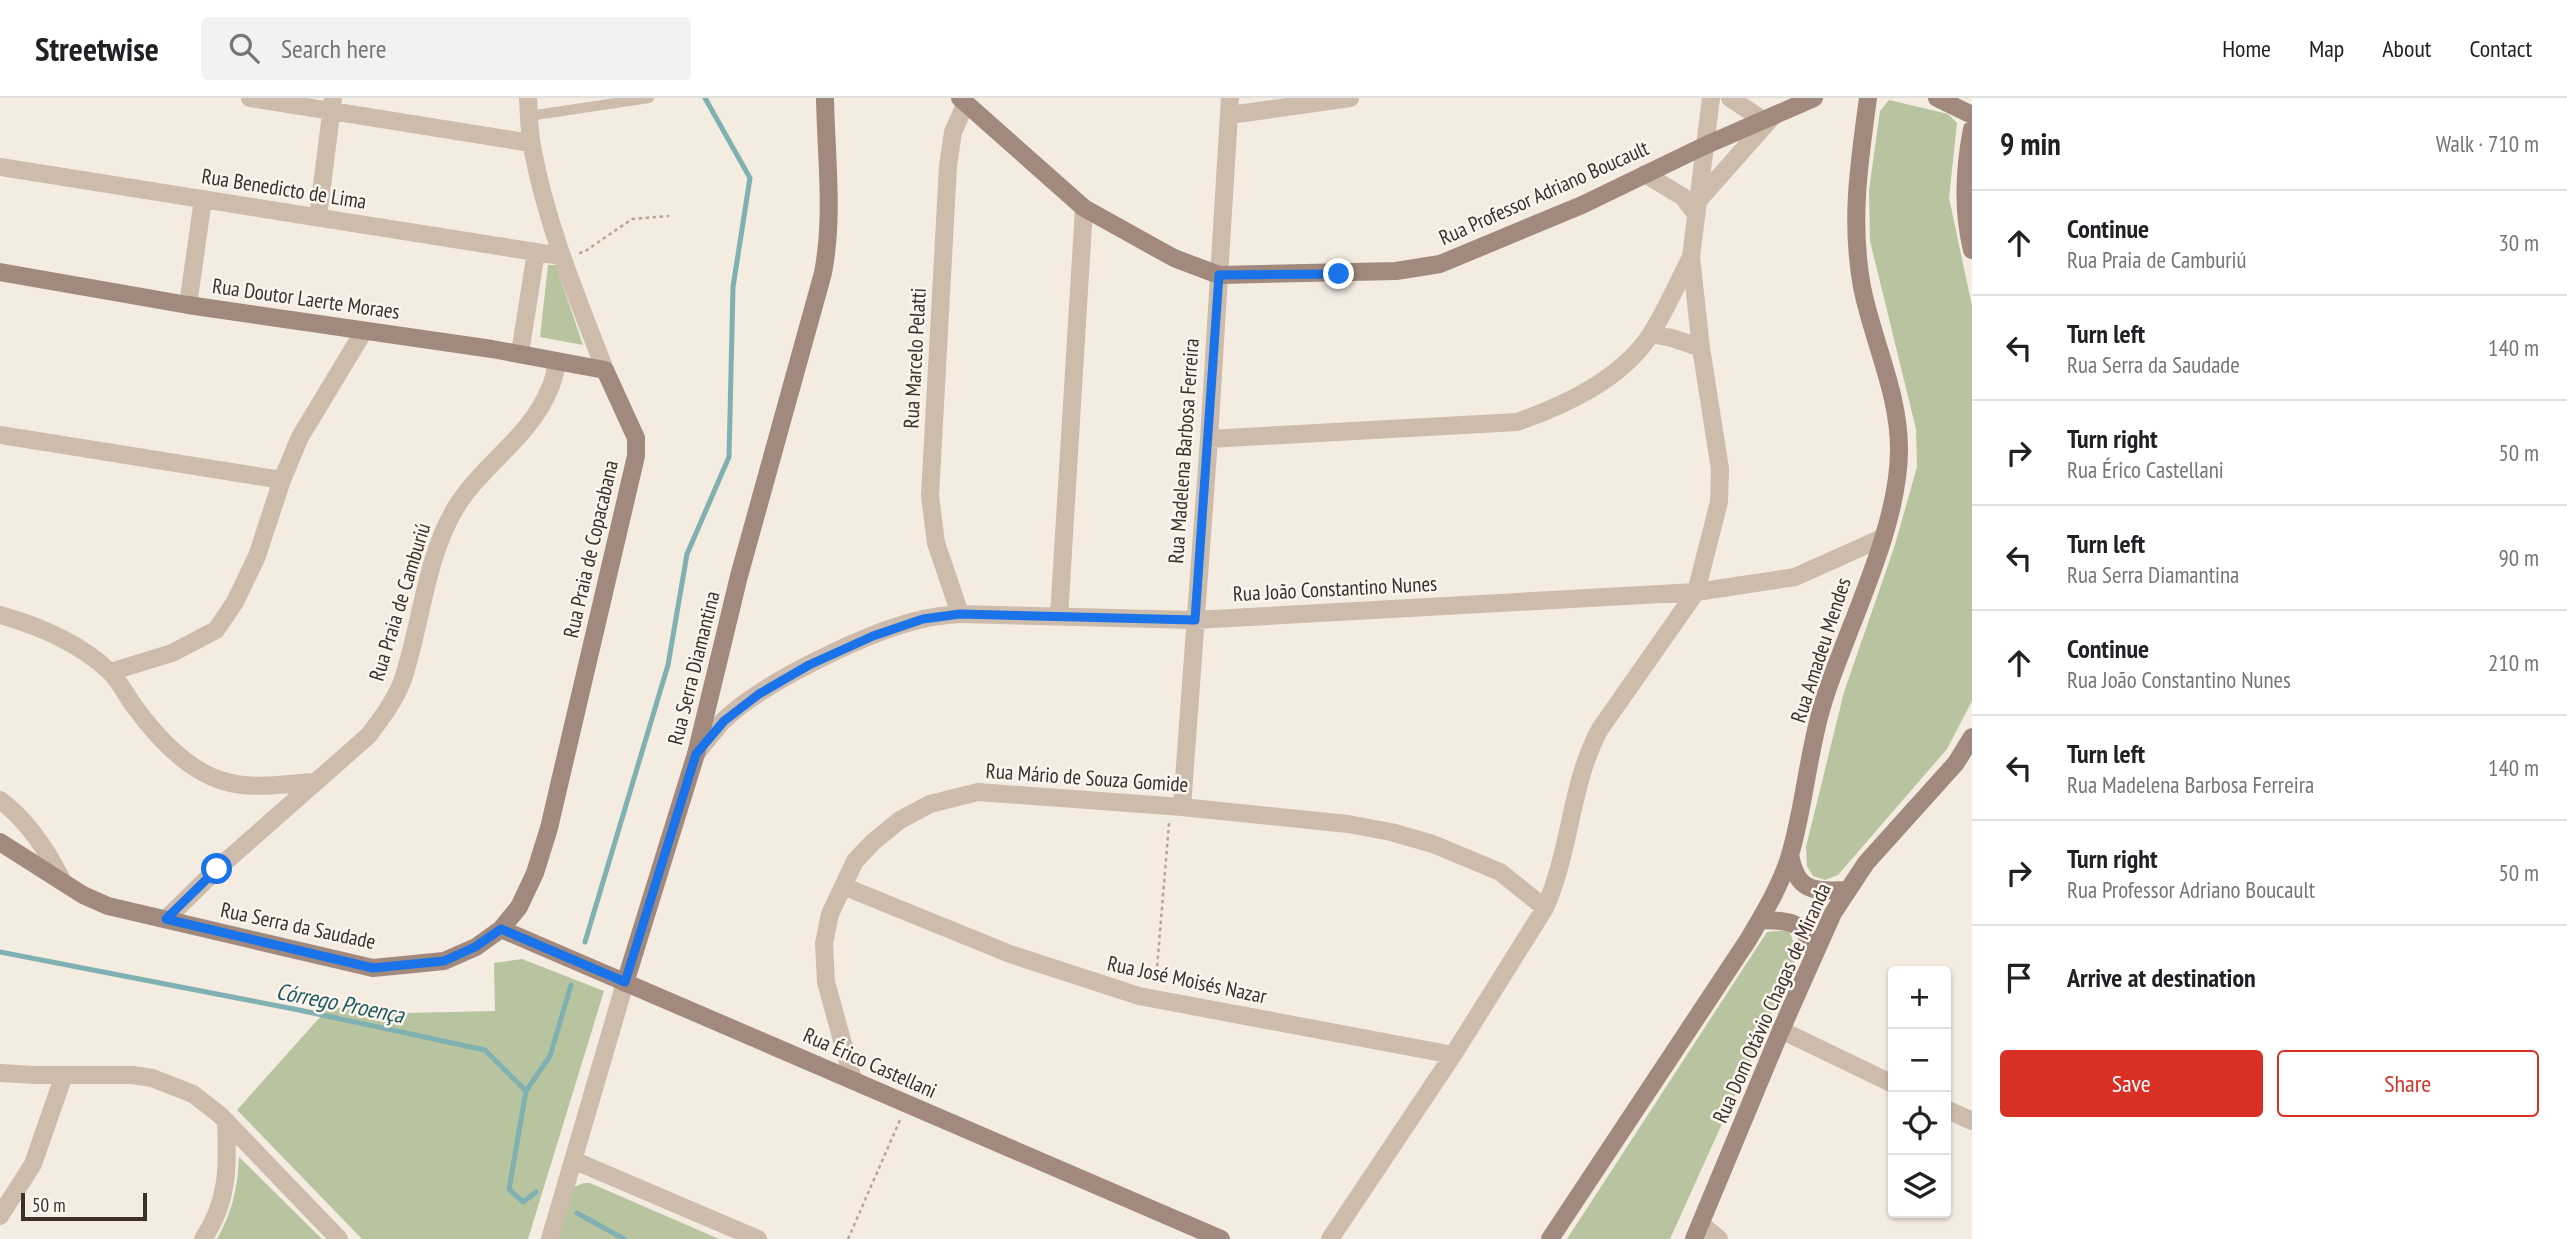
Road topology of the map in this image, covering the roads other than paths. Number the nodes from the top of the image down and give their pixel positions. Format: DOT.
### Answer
graph roads {
  1 [pos="250,98"];
  2 [pos="649,98"];
  3 [pos="825,98"];
  4 [pos="1350,98"];
  5 [pos="1711,98"];
  6 [pos="1730,98"];
  7 [pos="1814,98"];
  8 [pos="1868,98"];
  9 [pos="1937,98"];
  10 [pos="963,100"];
  11 [pos="332,104"];
  12 [pos="1230,106"];
  13 [pos="529,107"];
  14 [pos="1972,115"];
  15 [pos="1769,117"];
  16 [pos="1972,129"];
  17 [pos="531,143"];
  18 [pos="1703,146"];
  19 [pos="0,167"];
  20 [pos="1645,174"];
  21 [pos="203,199"];
  22 [pos="1084,208"];
  23 [pos="1696,208"];
  24 [pos="318,217"];
  25 [pos="1972,250"];
  26 [pos="536,252"];
  27 [pos="561,256"];
  28 [pos="1691,257"];
  29 [pos="0,272"];
  30 [pos="1219,275"];
  31 [pos="188,305"];
  32 [pos="364,331"];
  33 [pos="1651,334"];
  34 [pos="1701,348"];
  35 [pos="520,354"];
  36 [pos="557,363"];
  37 [pos="605,370"];
  38 [pos="0,435"];
  39 [pos="1209,439"];
  40 [pos="282,480"];
  41 [pos="1882,538"];
  42 [pos="1696,592"];
  43 [pos="960,614"];
  44 [pos="0,615"];
  45 [pos="1059,617"];
  46 [pos="1195,620"];
  47 [pos="110,672"];
  48 [pos="1972,737"];
  49 [pos="696,754"];
  50 [pos="314,782"];
  51 [pos="0,800"];
  52 [pos="1176,806"];
  53 [pos="0,842"];
  54 [pos="1790,854"];
  55 [pos="62,880"];
  56 [pos="843,886"];
  57 [pos="1846,890"];
  58 [pos="1545,908"];
  59 [pos="166,919"];
  60 [pos="1760,920"];
  61 [pos="501,929"];
  62 [pos="1815,954"];
  63 [pos="625,982"];
  64 [pos="1781,1030"];
  65 [pos="1453,1055"];
  66 [pos="0,1073"];
  67 [pos="64,1075"];
  68 [pos="853,1080"];
  69 [pos="1888,1082"];
  70 [pos="1951,1111"];
  71 [pos="226,1121"];
  72 [pos="1972,1121"];
  73 [pos="573,1160"];
  74 [pos="0,1216"];
  75 [pos="1698,1232"];
  76 [pos="204,1239"];
  77 [pos="339,1239"];
  78 [pos="550,1239"];
  79 [pos="758,1239"];
  80 [pos="1221,1239"];
  81 [pos="1329,1239"];
  82 [pos="1550,1239"];
  83 [pos="1719,1239"];
  1 -- 11 [label="street"];
  2 -- 13 [label="lane"];
  3 -- 49 [label="street, Rua Serra Diamantina"];
  4 -- 12 [label="street"];
  5 -- 18 [label="street"];
  6 -- 15 [label="street"];
  7 -- 15 [label="street, Rua Professor Adriano Boucault"];
  8 -- 41 [label="street, Rua Amadeu Mendes"];
  9 -- 14 [label="street"];
  10 -- 22 [label="street, Rua Professor Adriano Boucault"];
  10 -- 43 [label="street, Rua Marcelo Pelatti"];
  11 -- 17 [label="street"];
  11 -- 24 [label="street"];
  12 -- 30 [label="street, Rua Madelena Barbosa Ferreira"];
  13 -- 17 [label="street, Rua Praia de Copacabana"];
  15 -- 18 [label="street, Rua Professor Adriano Boucault"];
  15 -- 23 [label="street"];
  16 -- 25 [label="street"];
  17 -- 27 [label="street, Rua Praia de Copacabana"];
  18 -- 20 [label="street, Rua Professor Adriano Boucault"];
  18 -- 23 [label="street"];
  19 -- 21 [label="street, Rua Benedicto de Lima"];
  20 -- 23 [label="street"];
  20 -- 30 [label="street, Rua Professor Adriano Boucault"];
  21 -- 24 [label="street, Rua Benedicto de Lima"];
  21 -- 31 [label="street"];
  22 -- 30 [label="street, Rua Professor Adriano Boucault"];
  22 -- 45 [label="street"];
  23 -- 28 [label="street"];
  24 -- 26 [label="street, Rua Benedicto de Lima"];
  26 -- 27 [label="street, Rua Benedicto de Lima"];
  26 -- 35 [label="street"];
  27 -- 37 [label="street, Rua Praia de Copacabana"];
  28 -- 33 [label="street"];
  28 -- 34 [label="street"];
  29 -- 31 [label="street, Rua Doutor Laerte Moraes"];
  30 -- 39 [label="street, Rua Madelena Barbosa Ferreira"];
  31 -- 32 [label="street, Rua Doutor Laerte Moraes"];
  32 -- 35 [label="street, Rua Doutor Laerte Moraes"];
  32 -- 40 [label="street"];
  33 -- 34 [label="street"];
  33 -- 39 [label="street"];
  34 -- 42 [label="street"];
  35 -- 36 [label="street, Rua Doutor Laerte Moraes"];
  36 -- 37 [label="street, Rua Doutor Laerte Moraes"];
  36 -- 50 [label="street, Rua Praia de Camburiú"];
  37 -- 61 [label="street, Rua Praia de Copacabana"];
  38 -- 40 [label="street"];
  39 -- 46 [label="street, Rua Madelena Barbosa Ferreira"];
  40 -- 47 [label="street"];
  41 -- 42 [label="street, Rua João Constantino Nunes"];
  41 -- 54 [label="street, Rua Amadeu Mendes"];
  42 -- 46 [label="street, Rua João Constantino Nunes"];
  42 -- 58 [label="street"];
  43 -- 45 [label="street, Rua João Constantino Nunes"];
  43 -- 49 [label="street, Rua João Constantino Nunes"];
  44 -- 47 [label="street"];
  45 -- 46 [label="street, Rua João Constantino Nunes"];
  46 -- 52 [label="street, Rua Madelena Barbosa Ferreira"];
  47 -- 50 [label="street"];
  48 -- 57 [label="street, Rua Dom Otávio Chagas de Miranda"];
  49 -- 63 [label="street, Rua Serra Diamantina"];
  50 -- 59 [label="street, Rua Praia de Camburiú"];
  51 -- 55 [label="street, Rua Serra da Saudade"];
  52 -- 56 [label="street, Rua Mário de Souza Gomide"];
  52 -- 58 [label="street, Rua Mário de Souza Gomide"];
  53 -- 55 [label="street"];
  54 -- 57 [label="street"];
  54 -- 60 [label="street, Rua Amadeu Mendes"];
  55 -- 59 [label="street, Rua Serra da Saudade"];
  56 -- 65 [label="street, Rua José Moisés Nazar"];
  56 -- 68 [label="street, Rua Mário de Souza Gomide"];
  57 -- 62 [label="street, Rua Dom Otávio Chagas de Miranda"];
  58 -- 65 [label="street"];
  59 -- 61 [label="street, Rua Serra da Saudade"];
  60 -- 62 [label="street"];
  60 -- 82 [label="street, Rua Amadeu Mendes"];
  61 -- 63 [label="street, Rua Érico Castellani"];
  62 -- 64 [label="street, Rua Dom Otávio Chagas de Miranda"];
  63 -- 68 [label="street, Rua Érico Castellani"];
  63 -- 73 [label="street, Rua Serra Diamantina"];
  64 -- 69 [label="street"];
  64 -- 75 [label="street, Rua Dom Otávio Chagas de Miranda"];
  65 -- 81 [label="street"];
  66 -- 67 [label="street"];
  67 -- 71 [label="street"];
  67 -- 74 [label="street"];
  68 -- 80 [label="street, Rua Érico Castellani"];
  70 -- 72 [label="street"];
  71 -- 76 [label="street"];
  71 -- 77 [label="street"];
  73 -- 78 [label="street, Rua Serra Diamantina"];
  73 -- 79 [label="street"];
  75 -- 83 [label="street"];
}
